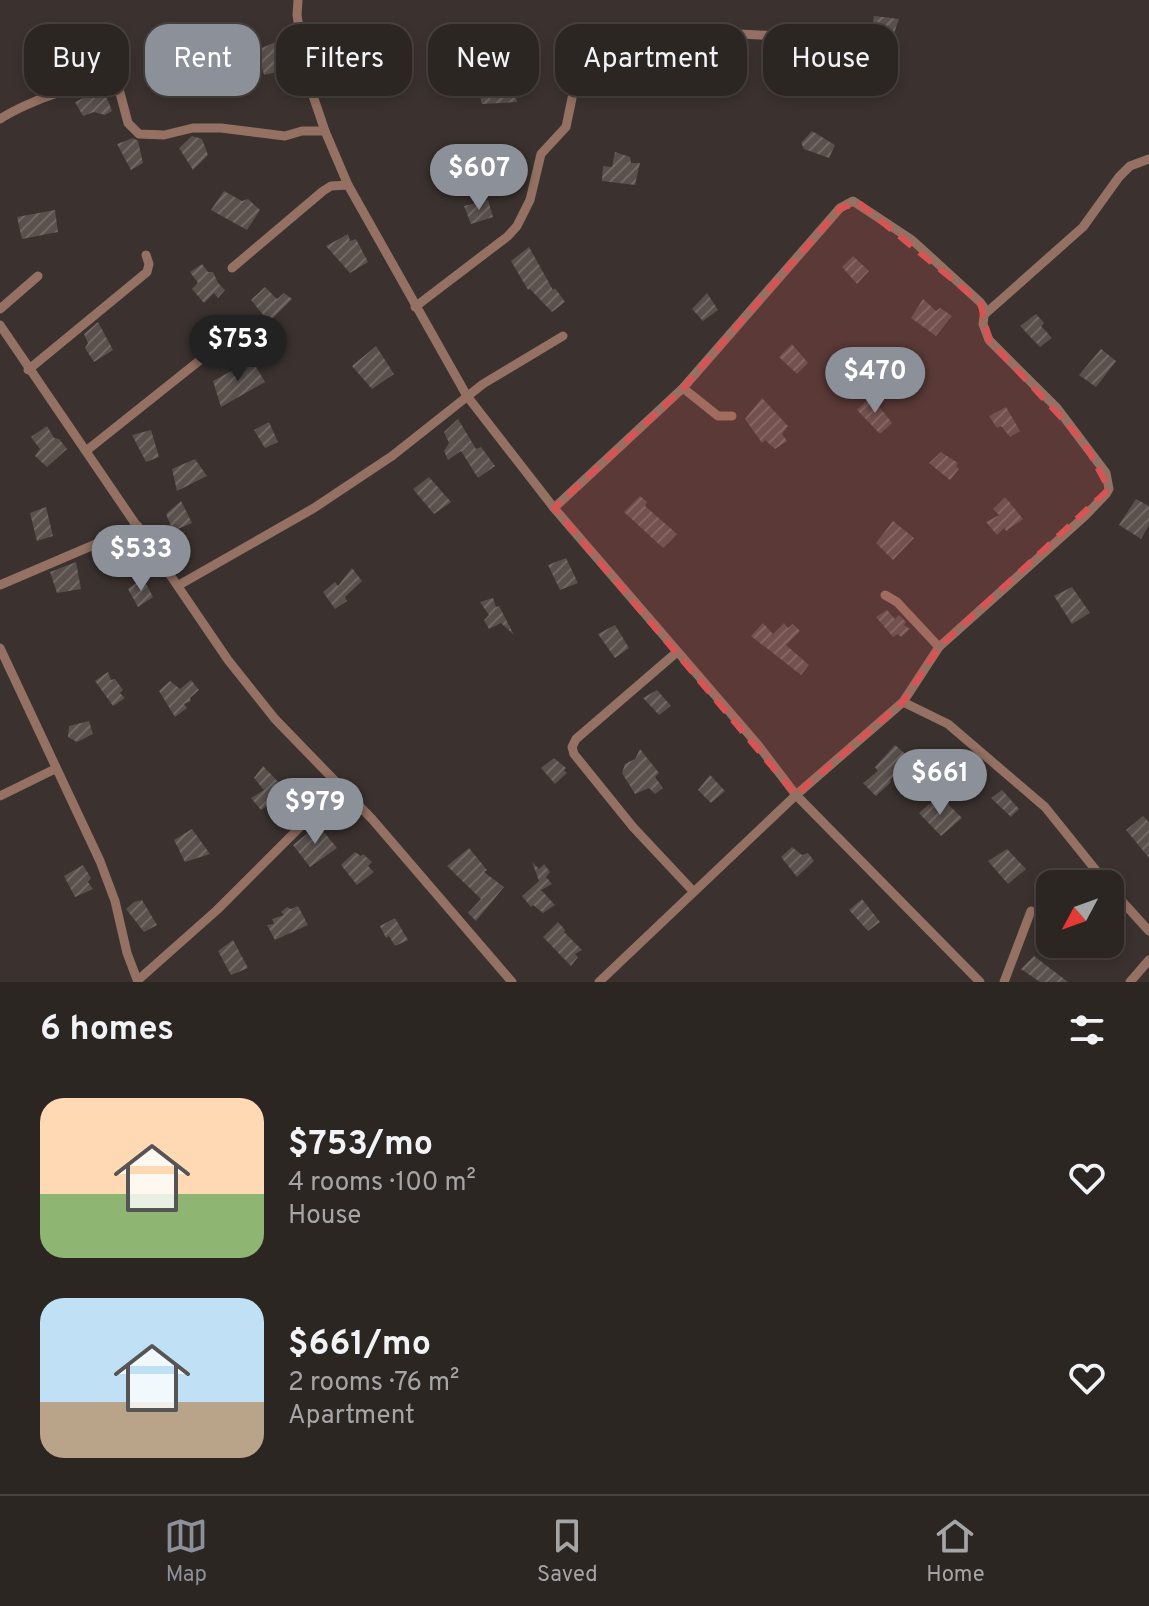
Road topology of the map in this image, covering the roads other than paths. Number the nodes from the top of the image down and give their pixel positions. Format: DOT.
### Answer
graph roads {
  1 [pos="298,0"];
  2 [pos="763,35"];
  3 [pos="0,119"];
  4 [pos="325,131"];
  5 [pos="1149,159"];
  6 [pos="348,185"];
  7 [pos="146,255"];
  8 [pos="232,268"];
  9 [pos="38,276"];
  10 [pos="415,307"];
  11 [pos="0,309"];
  12 [pos="985,314"];
  13 [pos="0,325"];
  14 [pos="563,336"];
  15 [pos="219,345"];
  16 [pos="28,370"];
  17 [pos="683,388"];
  18 [pos="467,396"];
  19 [pos="732,416"];
  20 [pos="86,451"];
  21 [pos="554,508"];
  22 [pos="138,526"];
  23 [pos="0,585"];
  24 [pos="179,585"];
  25 [pos="885,595"];
  26 [pos="939,647"];
  27 [pos="0,648"];
  28 [pos="677,652"];
  29 [pos="903,702"];
  30 [pos="55,769"];
  31 [pos="340,787"];
  32 [pos="796,795"];
  33 [pos="0,796"];
  34 [pos="1095,870"];
  35 [pos="693,891"];
  36 [pos="1124,904"];
  37 [pos="1031,911"];
  38 [pos="1149,931"];
  39 [pos="1149,960"];
  40 [pos="138,981"];
  41 [pos="512,982"];
  42 [pos="599,982"];
  43 [pos="980,982"];
  44 [pos="1004,982"];
  45 [pos="1130,982"];
  1 -- 4 [label="street"];
  2 -- 10 [label="street"];
  3 -- 4 [label="street"];
  4 -- 6 [label="street"];
  5 -- 12 [label="street"];
  6 -- 8 [label="street"];
  6 -- 10 [label="street"];
  7 -- 16 [label="street"];
  9 -- 11 [label="street"];
  10 -- 18 [label="street"];
  12 -- 17 [label="street"];
  12 -- 26 [label="street"];
  13 -- 16 [label="street"];
  14 -- 18 [label="street"];
  15 -- 20 [label="street"];
  16 -- 20 [label="street"];
  17 -- 19 [label="street"];
  17 -- 21 [label="street"];
  18 -- 21 [label="street"];
  18 -- 24 [label="street"];
  20 -- 22 [label="street"];
  21 -- 28 [label="street"];
  22 -- 23 [label="street"];
  22 -- 24 [label="street"];
  24 -- 31 [label="street"];
  25 -- 26 [label="street"];
  26 -- 29 [label="street"];
  27 -- 30 [label="street"];
  28 -- 32 [label="street"];
  28 -- 35 [label="street"];
  29 -- 32 [label="street"];
  29 -- 34 [label="street"];
  30 -- 33 [label="street"];
  30 -- 40 [label="street"];
  31 -- 40 [label="street"];
  31 -- 41 [label="street"];
  32 -- 35 [label="street"];
  32 -- 43 [label="street"];
  35 -- 42 [label="street"];
  36 -- 38 [label="street"];
  37 -- 44 [label="street"];
  39 -- 45 [label="street"];
}
